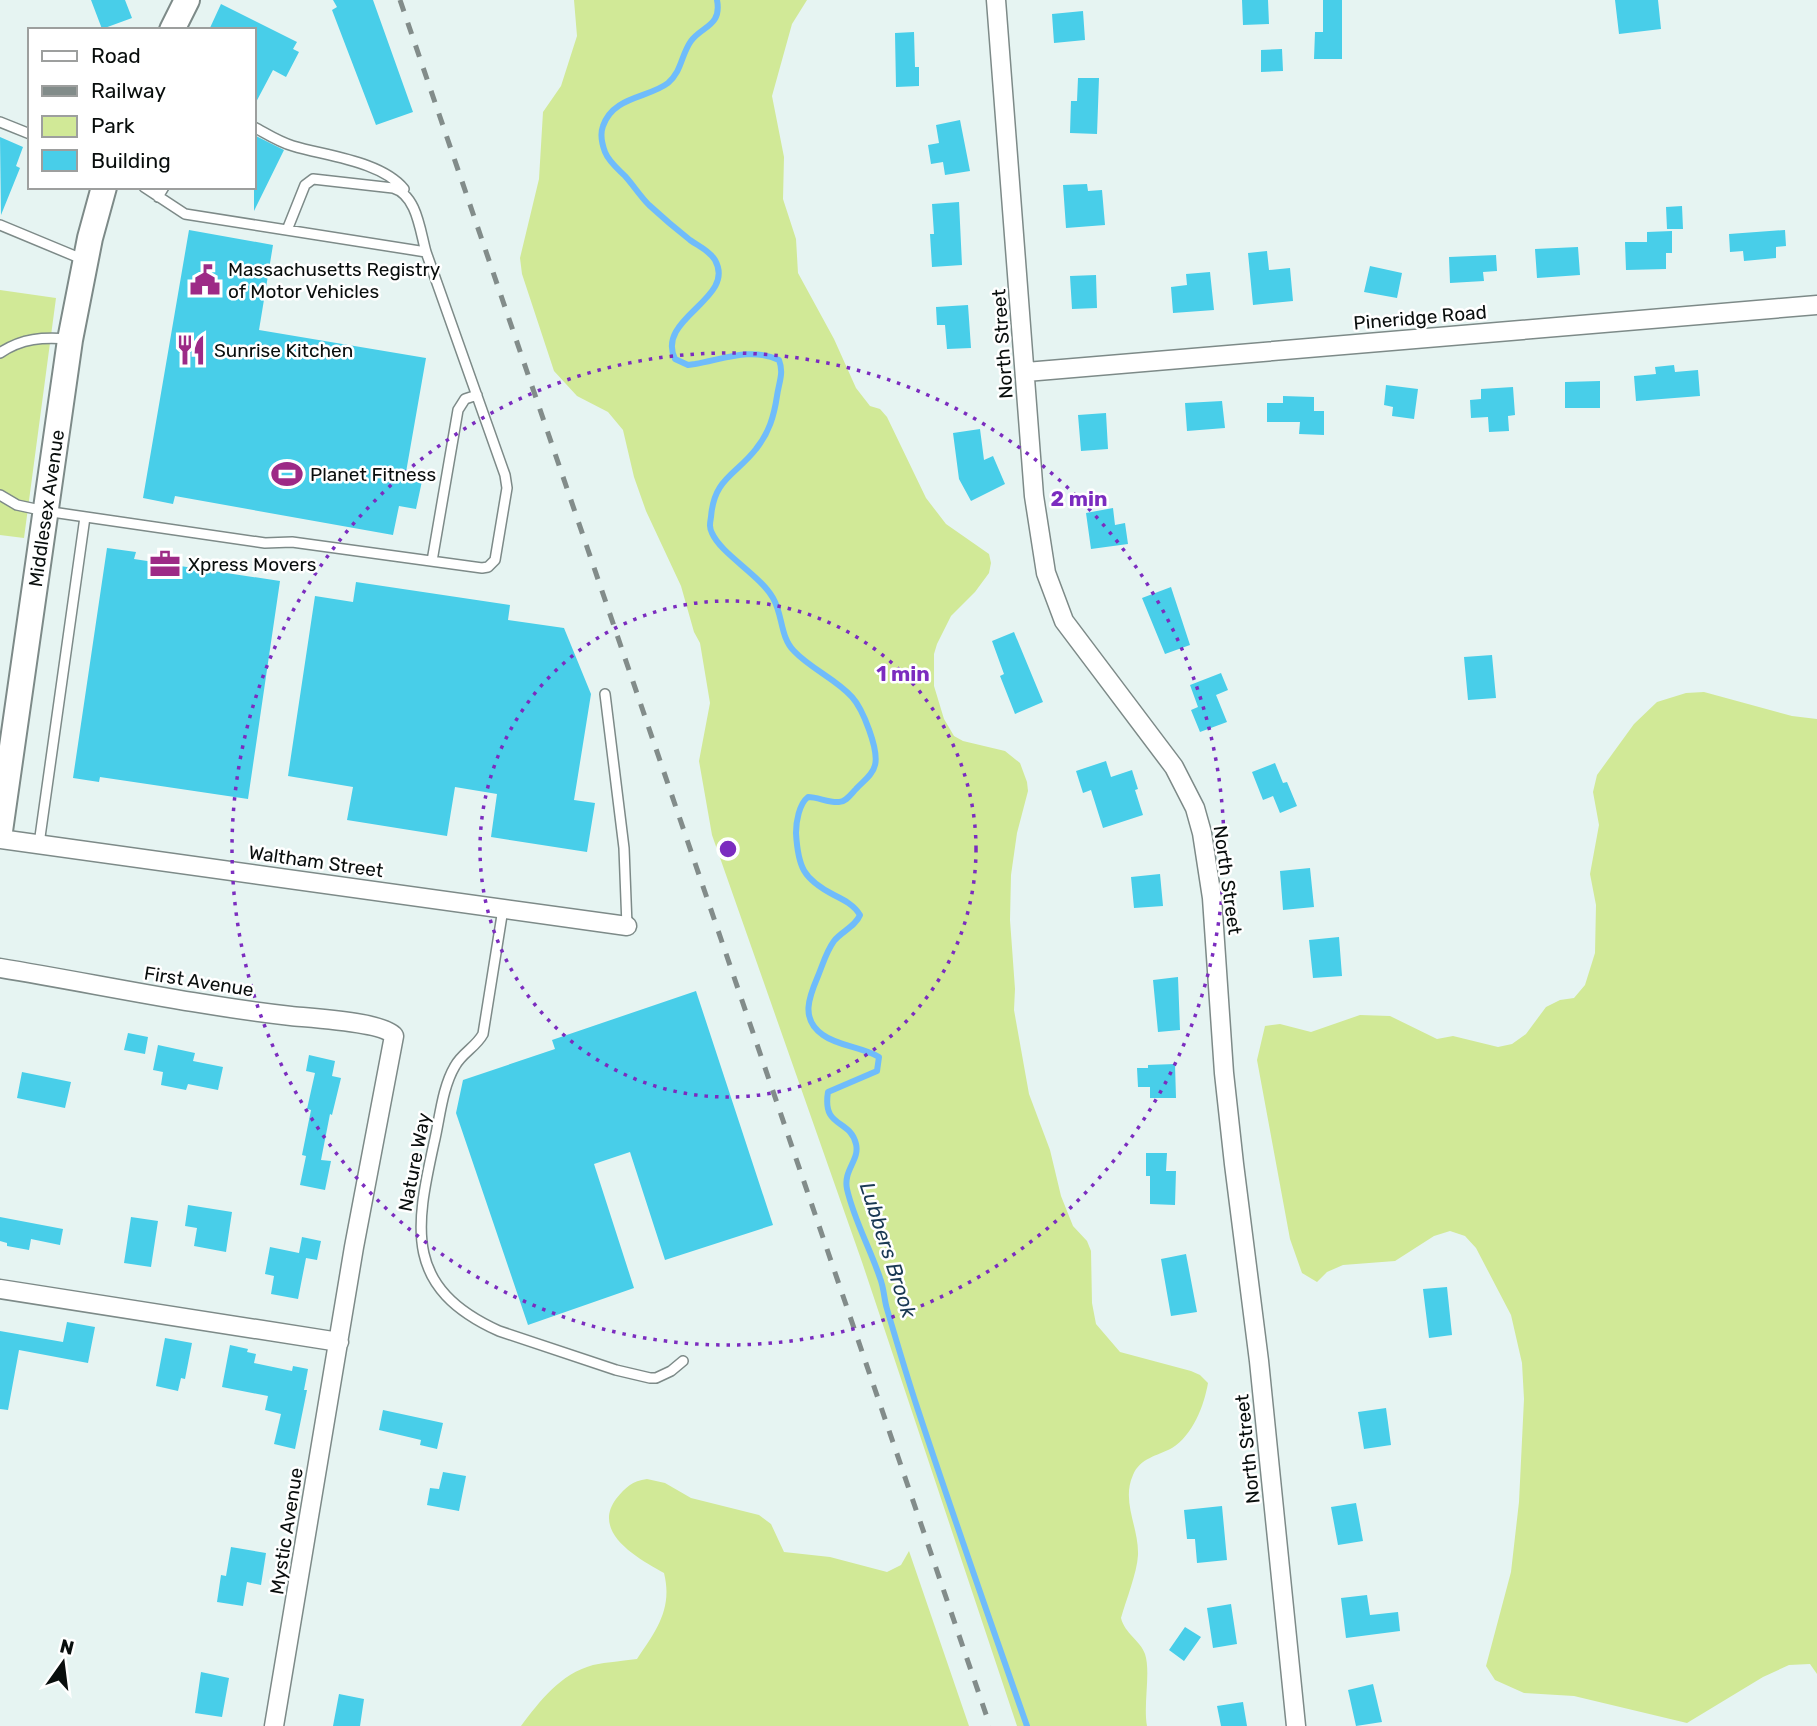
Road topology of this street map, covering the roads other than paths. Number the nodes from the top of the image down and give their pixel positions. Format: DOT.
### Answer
graph roads {
  1 [pos="187,0"];
  2 [pos="996,0"];
  3 [pos="173,28"];
  4 [pos="0,122"];
  5 [pos="256,128"];
  6 [pos="28,133"];
  7 [pos="104,189"];
  8 [pos="147,189"];
  9 [pos="163,189"];
  10 [pos="158,197"];
  11 [pos="408,197"];
  12 [pos="0,225"];
  13 [pos="286,230"];
  14 [pos="426,252"];
  15 [pos="86,260"];
  16 [pos="1817,305"];
  17 [pos="71,340"];
  18 [pos="0,353"];
  19 [pos="1026,372"];
  20 [pos="477,395"];
  21 [pos="0,495"];
  22 [pos="45,511"];
  23 [pos="85,517"];
  24 [pos="432,561"];
  25 [pos="605,694"];
  26 [pos="0,831"];
  27 [pos="0,839"];
  28 [pos="39,844"];
  29 [pos="503,909"];
  30 [pos="627,926"];
  31 [pos="0,968"];
  32 [pos="392,1033"];
  33 [pos="0,1289"];
  34 [pos="339,1342"];
  35 [pos="683,1361"];
  36 [pos="274,1726"];
  37 [pos="1296,1726"];
  1 -- 3 [label="main road"];
  2 -- 19 [label="street, North Street"];
  4 -- 6 [label="lane"];
  5 -- 11 [label="lane"];
  7 -- 15 [label="main road, Middlesex Avenue"];
  8 -- 10 [label="lane"];
  9 -- 10 [label="lane"];
  10 -- 13 [label="lane"];
  11 -- 13 [label="lane"];
  11 -- 14 [label="lane"];
  12 -- 15 [label="lane"];
  13 -- 14 [label="lane"];
  14 -- 20 [label="lane"];
  15 -- 17 [label="main road, Middlesex Avenue"];
  16 -- 19 [label="street, Pineridge Road"];
  17 -- 18 [label="lane"];
  17 -- 22 [label="main road, Middlesex Avenue"];
  19 -- 37 [label="street, North Street"];
  20 -- 24 [label="lane"];
  20 -- 24 [label="lane"];
  21 -- 22 [label="lane"];
  22 -- 23 [label="lane"];
  22 -- 26 [label="main road, Middlesex Avenue"];
  23 -- 24 [label="lane"];
  23 -- 28 [label="lane"];
  25 -- 30 [label="lane"];
  27 -- 28 [label="street, Waltham Street"];
  28 -- 29 [label="street, Waltham Street"];
  29 -- 30 [label="street, Waltham Street"];
  29 -- 35 [label="lane, Nature Way"];
  31 -- 32 [label="street, First Avenue"];
  32 -- 34 [label="street, Mystic Avenue"];
  33 -- 34 [label="street"];
  34 -- 36 [label="street, Mystic Avenue"];
}
